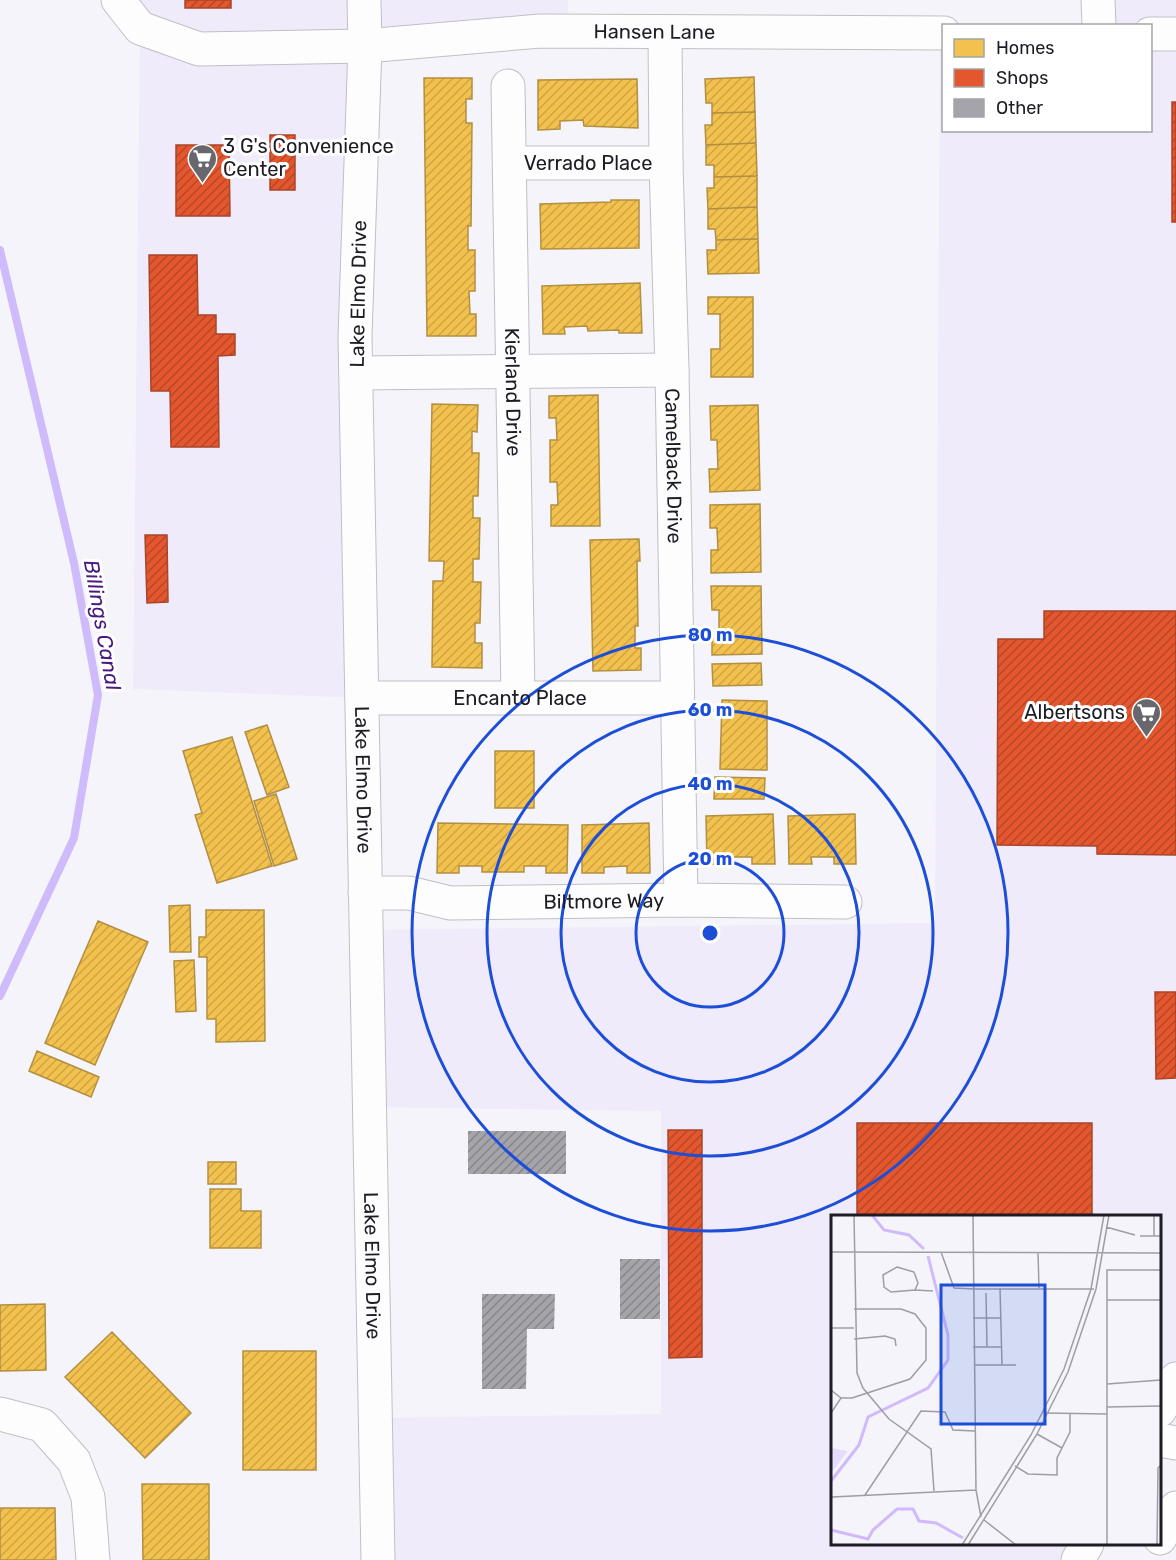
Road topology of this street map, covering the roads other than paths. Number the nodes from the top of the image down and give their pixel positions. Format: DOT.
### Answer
graph roads {
  1 [pos="118,0"];
  2 [pos="364,0"];
  3 [pos="1098,0"];
  4 [pos="1098,24"];
  5 [pos="665,32"];
  6 [pos="942,33"];
  7 [pos="1152,34"];
  8 [pos="1176,34"];
  9 [pos="365,46"];
  10 [pos="508,86"];
  11 [pos="510,163"];
  12 [pos="666,163"];
  13 [pos="511,370"];
  14 [pos="672,370"];
  15 [pos="356,373"];
  16 [pos="518,696"];
  17 [pos="362,698"];
  18 [pos="676,698"];
  19 [pos="365,893"];
  20 [pos="681,900"];
  21 [pos="844,902"];
  22 [pos="1176,1379"];
  23 [pos="1161,1408"];
  24 [pos="0,1414"];
  25 [pos="1161,1440"];
  26 [pos="1176,1443"];
  27 [pos="1176,1508"];
  28 [pos="1161,1536"];
  29 [pos="1086,1545"];
  30 [pos="1155,1545"];
  31 [pos="93,1560"];
  32 [pos="378,1560"];
  33 [pos="1078,1560"];
  34 [pos="1147,1560"];
  1 -- 9 [label="street, Hansen Lane"];
  2 -- 9 [label="street, Lake Elmo Drive"];
  3 -- 4 [label="street"];
  5 -- 6 [label="street, Hansen Lane"];
  5 -- 9 [label="street, Hansen Lane"];
  5 -- 12 [label="street, Camelback Drive"];
  7 -- 8 [label="street"];
  9 -- 15 [label="street, Lake Elmo Drive"];
  10 -- 11 [label="street, Kierland Drive"];
  11 -- 12 [label="street, Verrado Place"];
  11 -- 13 [label="street, Kierland Drive"];
  12 -- 14 [label="street, Camelback Drive"];
  13 -- 14 [label="street"];
  13 -- 15 [label="street"];
  13 -- 16 [label="street, Kierland Drive"];
  14 -- 18 [label="street, Camelback Drive"];
  15 -- 17 [label="street, Lake Elmo Drive"];
  16 -- 17 [label="street, Encanto Place"];
  16 -- 18 [label="street, Encanto Place"];
  17 -- 19 [label="street, Lake Elmo Drive"];
  18 -- 20 [label="street, Camelback Drive"];
  19 -- 20 [label="street, Biltmore Way"];
  19 -- 32 [label="street, Lake Elmo Drive"];
  20 -- 21 [label="street, Biltmore Way"];
  22 -- 23 [label="street"];
  24 -- 31 [label="street"];
  25 -- 26 [label="street"];
  27 -- 28 [label="street"];
  29 -- 33 [label="street"];
  30 -- 34 [label="street"];
}
